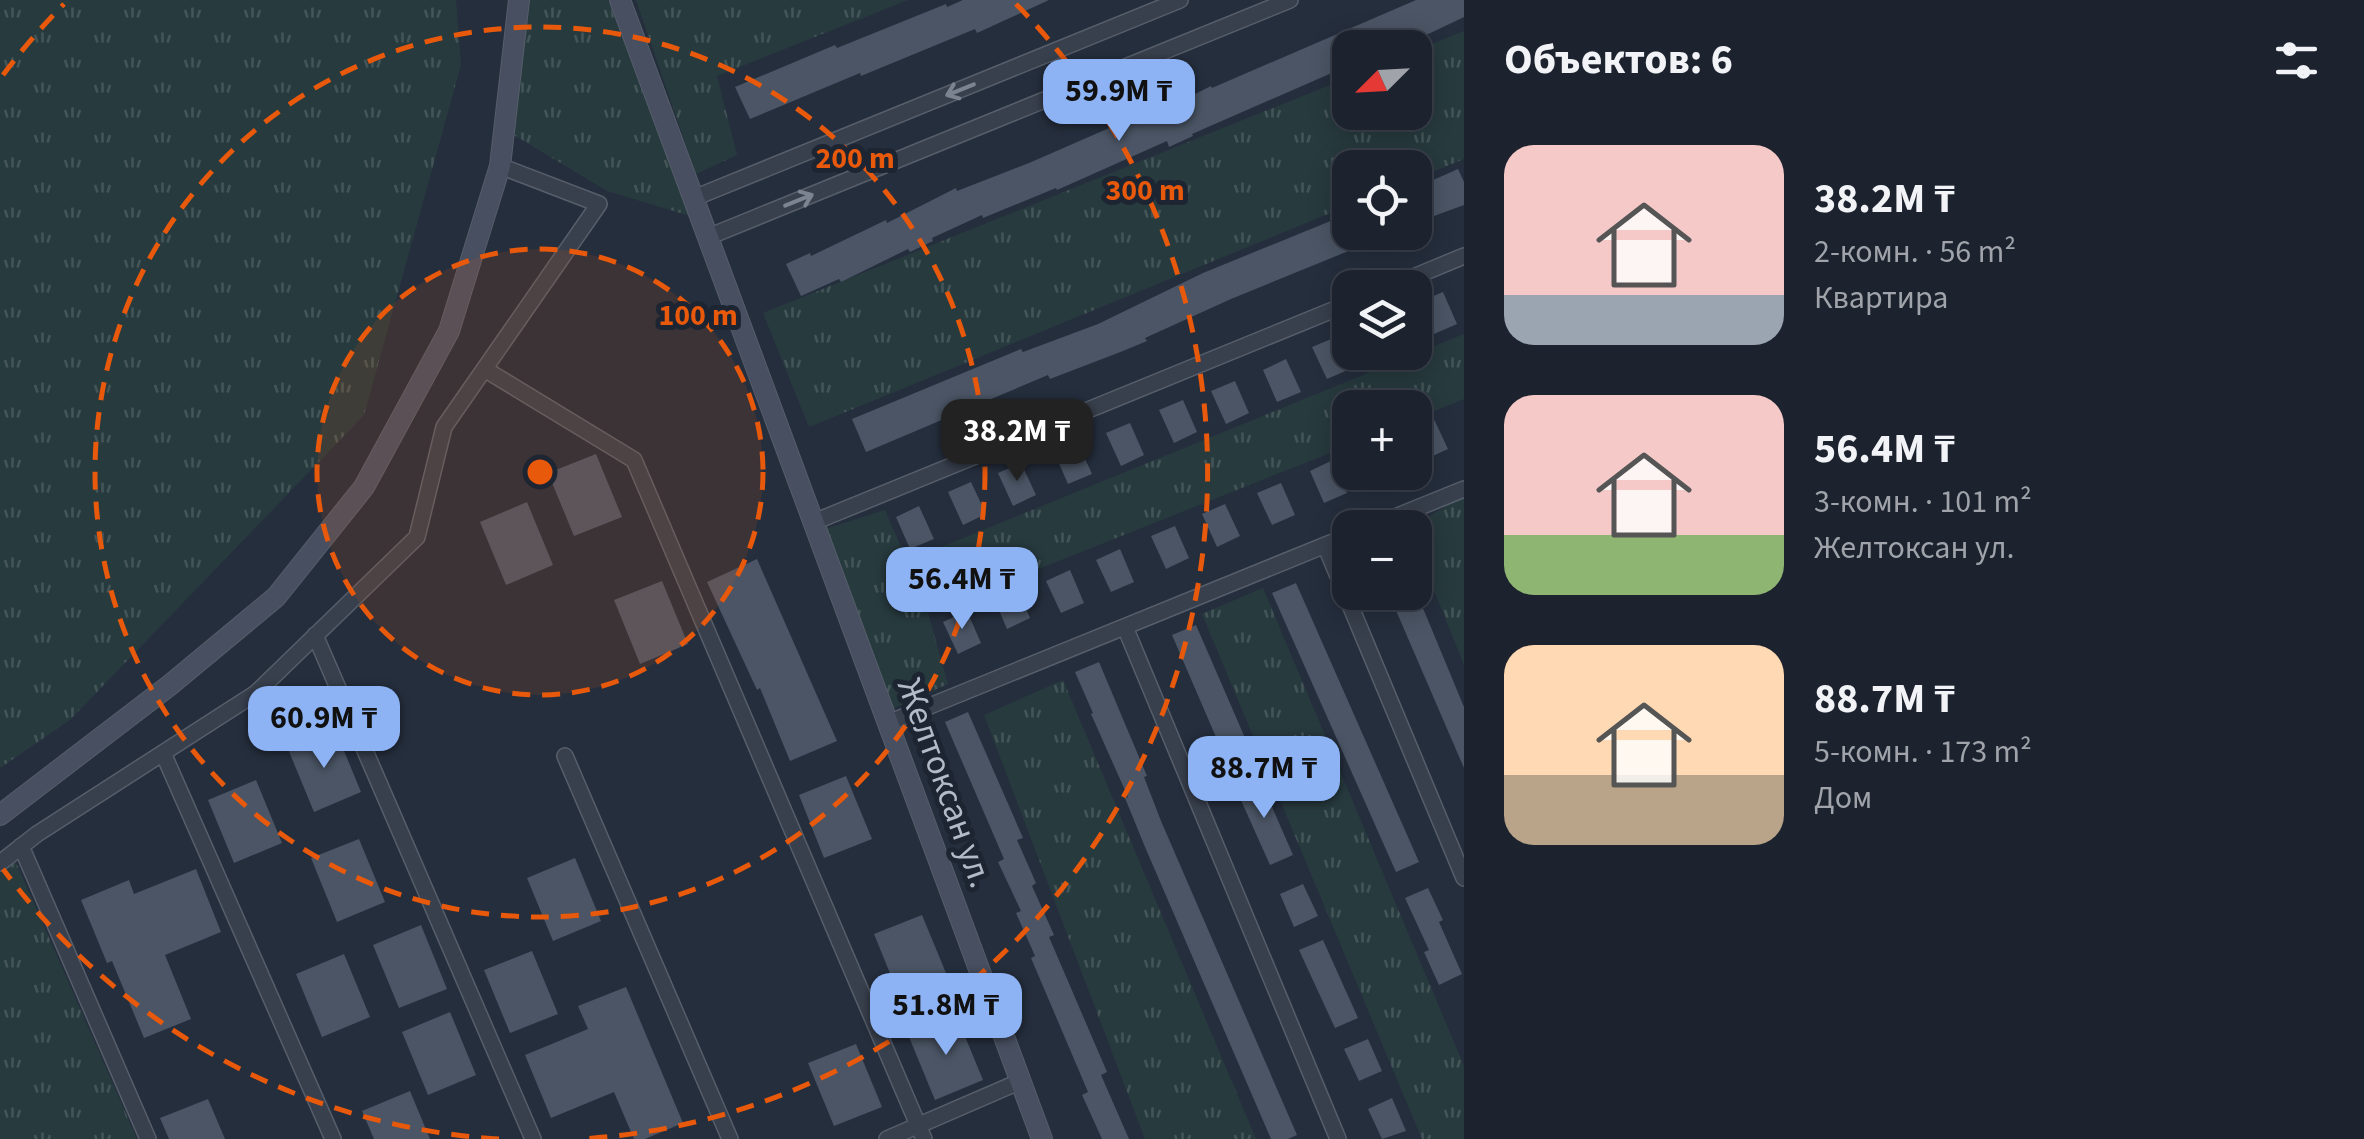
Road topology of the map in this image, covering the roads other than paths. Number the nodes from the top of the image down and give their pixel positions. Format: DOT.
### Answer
graph roads {
  1 [pos="518,0"];
  2 [pos="620,0"];
  3 [pos="1180,0"];
  4 [pos="1290,0"];
  5 [pos="500,166"];
  6 [pos="694,198"];
  7 [pos="708,237"];
  8 [pos="1464,256"];
  9 [pos="1431,270"];
  10 [pos="1332,310"];
  11 [pos="486,370"];
  12 [pos="1464,488"];
  13 [pos="1411,510"];
  14 [pos="814,522"];
  15 [pos="1332,542"];
  16 [pos="1326,545"];
  17 [pos="1125,627"];
  18 [pos="315,636"];
  19 [pos="888,724"];
  20 [pos="163,753"];
  21 [pos="565,756"];
  22 [pos="0,815"];
  23 [pos="21,846"];
  24 [pos="0,864"];
  25 [pos="1464,878"];
  26 [pos="1020,1081"];
  27 [pos="921,1132"];
  28 [pos="148,1139"];
  29 [pos="333,1139"];
  30 [pos="533,1139"];
  31 [pos="730,1139"];
  32 [pos="887,1139"];
  33 [pos="1042,1139"];
  34 [pos="1338,1139"];
  1 -- 5 [label="street"];
  2 -- 6 [label="street, Желтоксан ул."];
  3 -- 6 [label="street, one-way"];
  7 -- 4 [label="street, one-way"];
  5 -- 11 [label="street"];
  5 -- 22 [label="street"];
  6 -- 7 [label="street, Желтоксан ул."];
  7 -- 14 [label="street, Желтоксан ул."];
  8 -- 9 [label="street"];
  10 -- 14 [label="street"];
  11 -- 18 [label="street"];
  11 -- 27 [label="street"];
  12 -- 13 [label="street"];
  14 -- 19 [label="street, Желтоксан ул."];
  15 -- 16 [label="street"];
  16 -- 17 [label="street"];
  16 -- 25 [label="street"];
  17 -- 19 [label="street"];
  17 -- 34 [label="street"];
  18 -- 20 [label="street"];
  18 -- 30 [label="street"];
  19 -- 26 [label="street, Желтоксан ул."];
  20 -- 23 [label="street"];
  20 -- 29 [label="street"];
  21 -- 31 [label="street"];
  23 -- 24 [label="street"];
  23 -- 28 [label="street"];
  26 -- 27 [label="street"];
  26 -- 33 [label="street, Желтоксан ул."];
  27 -- 32 [label="street"];
}
